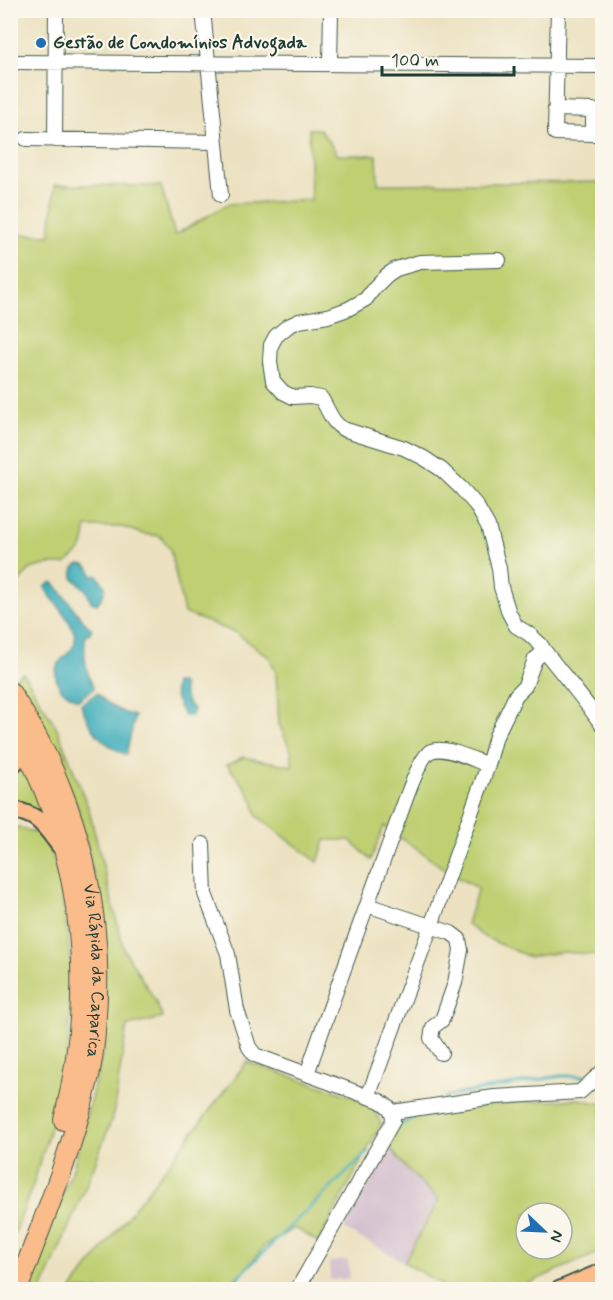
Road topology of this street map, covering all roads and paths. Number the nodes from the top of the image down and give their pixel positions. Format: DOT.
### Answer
graph roads {
  1 [pos="56,10"];
  2 [pos="203,10"];
  3 [pos="331,10"];
  4 [pos="558,10"];
  5 [pos="10,62"];
  6 [pos="56,62"];
  7 [pos="208,63"];
  8 [pos="330,64"];
  9 [pos="556,66"];
  10 [pos="603,66"];
  11 [pos="555,109"];
  12 [pos="26,139"];
  13 [pos="55,140"];
  14 [pos="216,142"];
  15 [pos="221,195"];
  16 [pos="499,260"];
  17 [pos="544,650"];
  18 [pos="14,707"];
  19 [pos="603,724"];
  20 [pos="14,754"];
  21 [pos="488,765"];
  22 [pos="54,771"];
  23 [pos="10,809"];
  24 [pos="203,844"];
  25 [pos="65,853"];
  26 [pos="367,905"];
  27 [pos="431,926"];
  28 [pos="441,1053"];
  29 [pos="603,1072"];
  30 [pos="307,1074"];
  31 [pos="368,1097"];
  32 [pos="393,1112"];
  33 [pos="603,1272"];
  34 [pos="10,1273"];
  35 [pos="16,1290"];
  36 [pos="297,1290"];
  37 [pos="559,1290"];
  1 -- 6 [label="street"];
  2 -- 7 [label="street"];
  3 -- 8 [label="street"];
  4 -- 9 [label="street"];
  5 -- 6 [label="street"];
  6 -- 7 [label="street"];
  6 -- 13 [label="street"];
  7 -- 8 [label="street"];
  7 -- 14 [label="street"];
  8 -- 9 [label="street"];
  9 -- 10 [label="street"];
  9 -- 11 [label="street"];
  12 -- 13 [label="street"];
  13 -- 14 [label="street"];
  14 -- 15 [label="street"];
  16 -- 17 [label="street"];
  17 -- 19 [label="street"];
  17 -- 21 [label="street"];
  18 -- 20 [label="highway, Via Rápida da Caparica"];
  18 -- 22 [label="highway, Via Rápida da Caparica"];
  20 -- 22 [label="main road"];
  20 -- 25 [label="highway, Via Rápida da Caparica"];
  21 -- 26 [label="street"];
  21 -- 27 [label="street"];
  22 -- 35 [label="highway, Via Rápida da Caparica"];
  23 -- 25 [label="main road"];
  24 -- 30 [label="street"];
  25 -- 34 [label="highway, Via Rápida da Caparica"];
  26 -- 27 [label="street"];
  26 -- 30 [label="street"];
  27 -- 28 [label="street"];
  27 -- 31 [label="street"];
  29 -- 32 [label="street"];
  30 -- 31 [label="street"];
  31 -- 32 [label="street"];
  32 -- 36 [label="street"];
  33 -- 37 [label="main road"];
}
